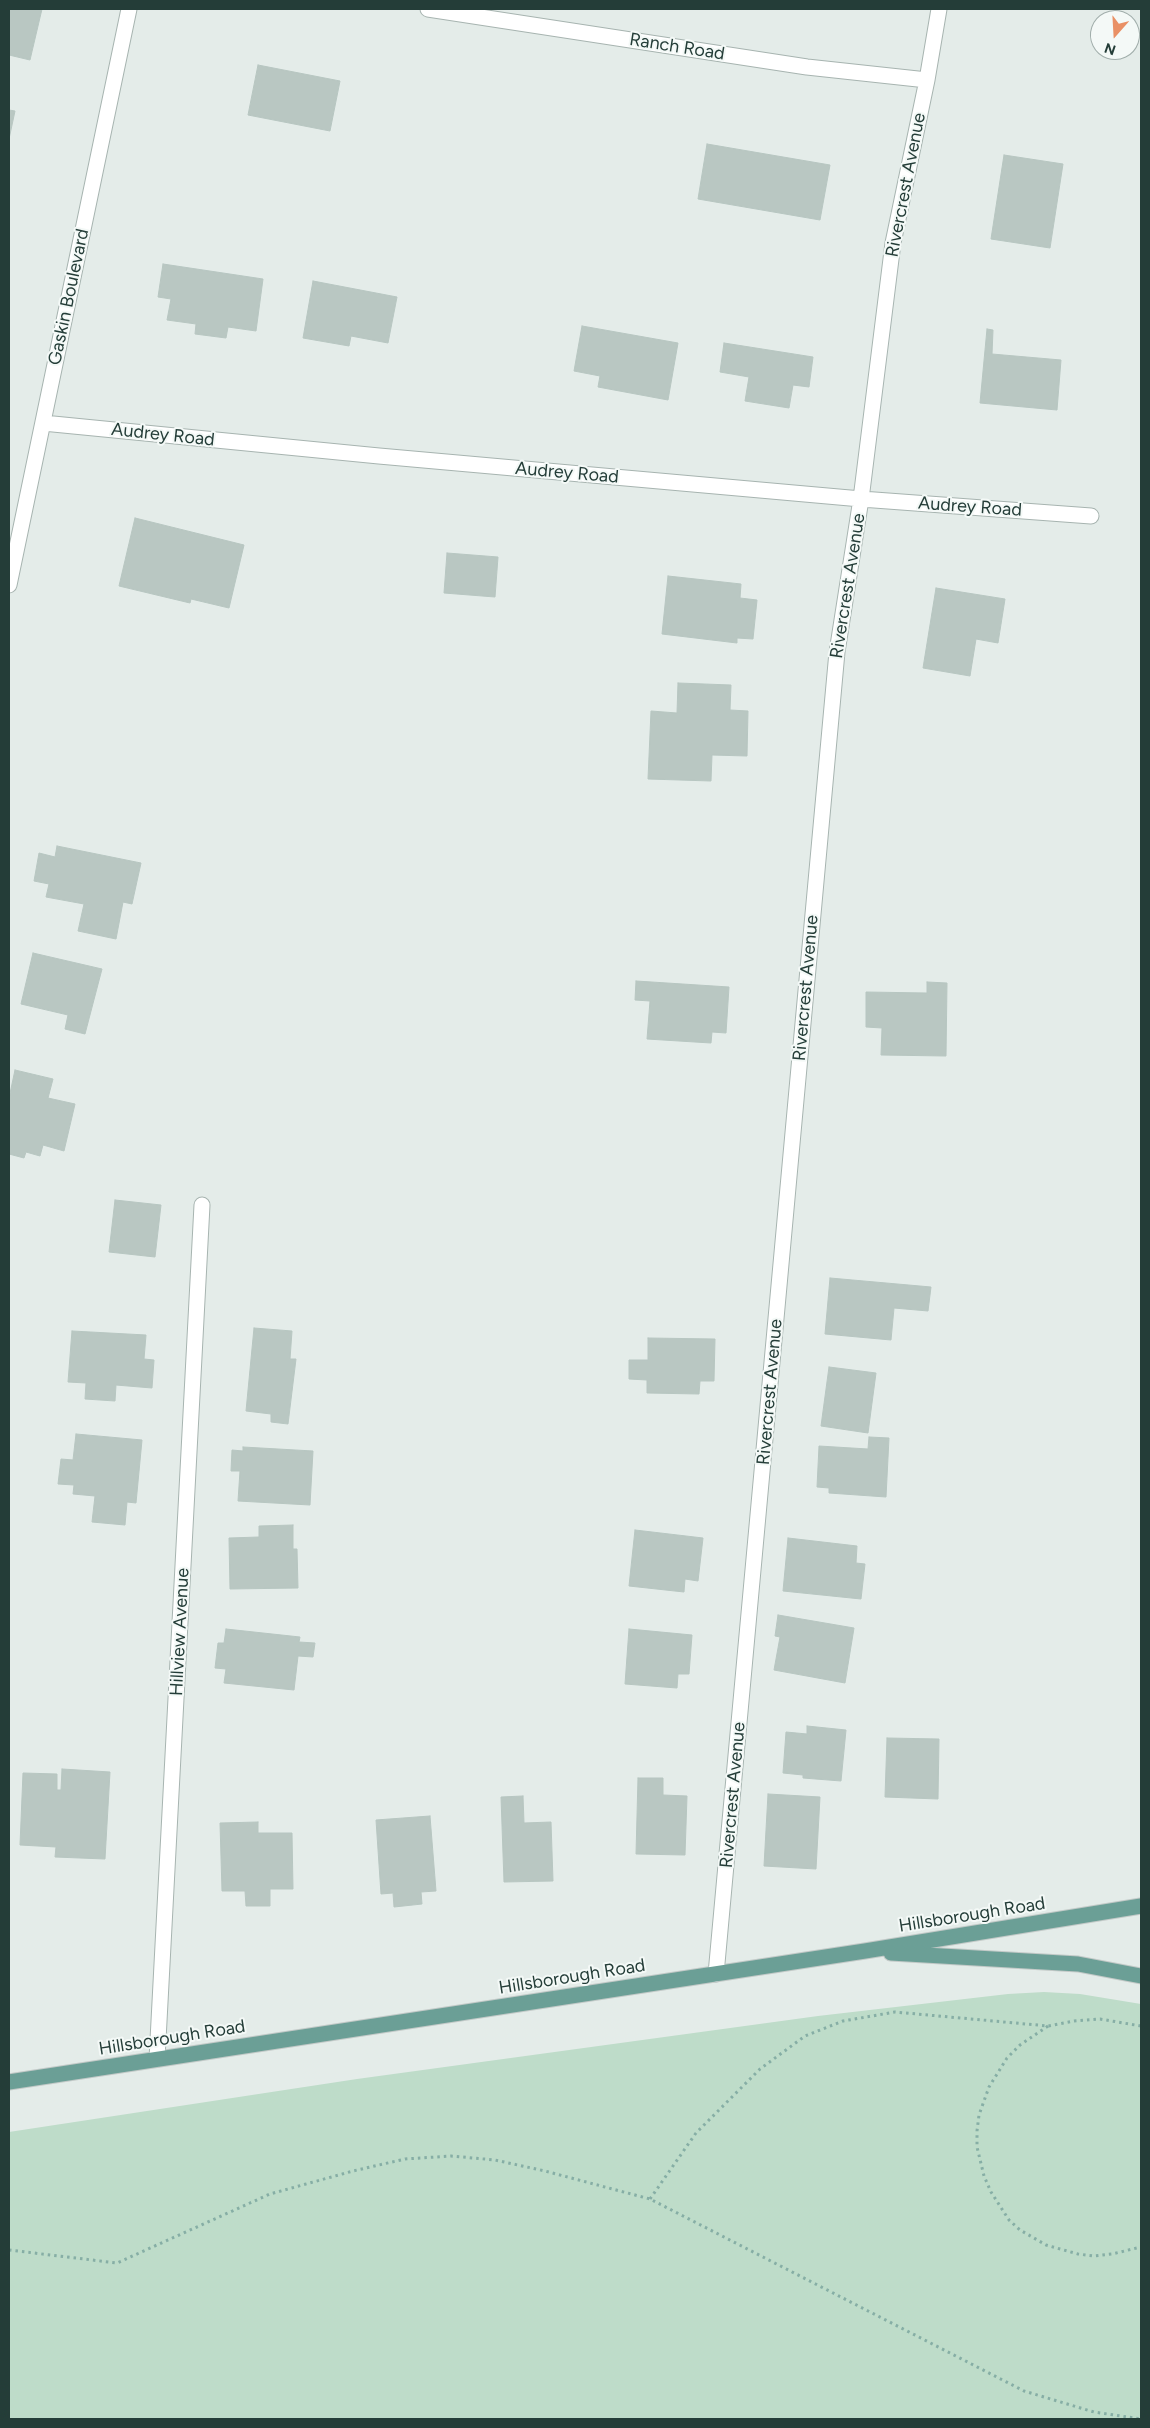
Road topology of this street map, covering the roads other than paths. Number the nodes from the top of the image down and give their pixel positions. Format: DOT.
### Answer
graph roads {
  1 [pos="129,9"];
  2 [pos="428,9"];
  3 [pos="939,9"];
  4 [pos="927,80"];
  5 [pos="43,423"];
  6 [pos="861,499"];
  7 [pos="1091,516"];
  8 [pos="9,584"];
  9 [pos="202,1205"];
  10 [pos="1141,1906"];
  11 [pos="865,1951"];
  12 [pos="716,1974"];
  13 [pos="1141,1976"];
  14 [pos="157,2059"];
  15 [pos="9,2082"];
  1 -- 5 [label="street, Gaskin Boulevard"];
  2 -- 4 [label="street, Ranch Road"];
  3 -- 4 [label="street, Rivercrest Avenue"];
  4 -- 6 [label="street, Rivercrest Avenue"];
  5 -- 6 [label="street, Audrey Road"];
  5 -- 8 [label="street, Gaskin Boulevard"];
  6 -- 7 [label="street, Audrey Road"];
  6 -- 12 [label="street, Rivercrest Avenue"];
  9 -- 14 [label="street, Hillview Avenue"];
  10 -- 11 [label="main road, Hillsborough Road"];
  11 -- 12 [label="main road, Hillsborough Road"];
  11 -- 13 [label="main road"];
  12 -- 14 [label="main road, Hillsborough Road"];
  14 -- 15 [label="main road, Hillsborough Road"];
}
